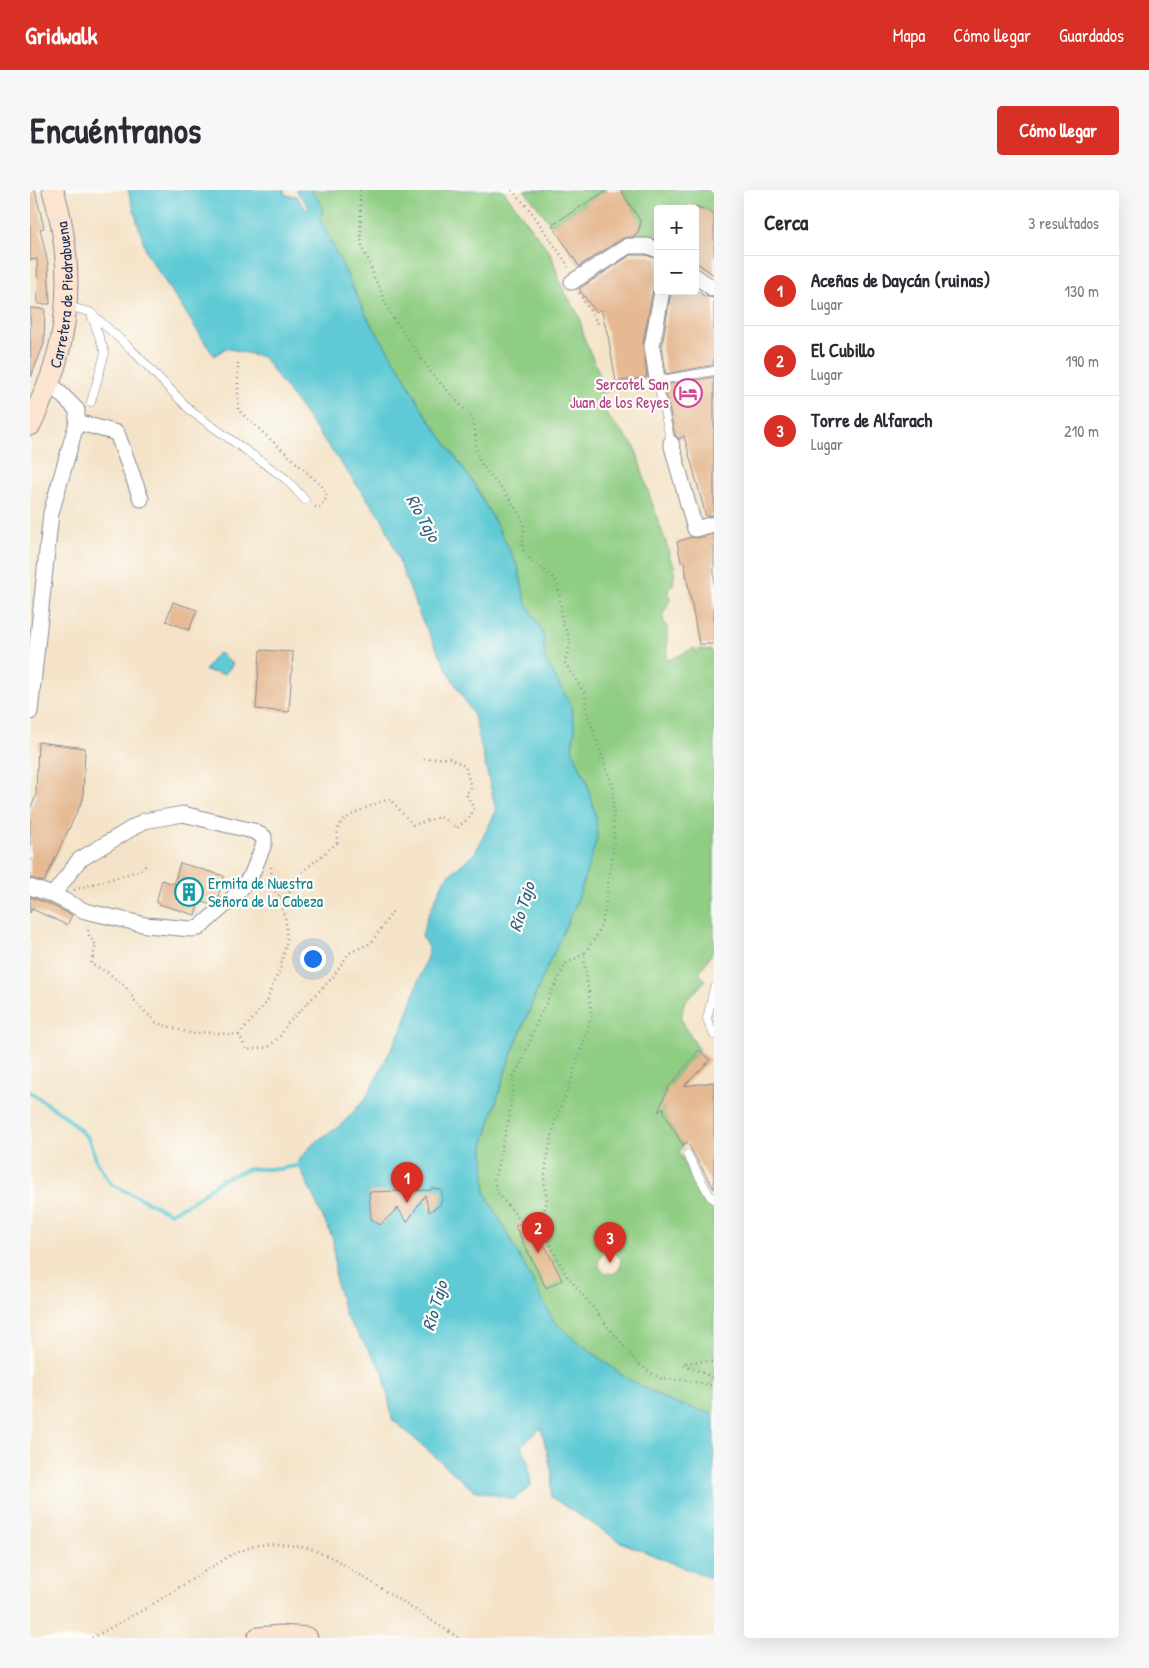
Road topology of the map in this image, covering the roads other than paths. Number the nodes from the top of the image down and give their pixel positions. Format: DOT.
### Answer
graph roads {
  1 [pos="53,190"];
  2 [pos="654,248"];
  3 [pos="699,279"];
  4 [pos="572,282"];
  5 [pos="714,289"];
  6 [pos="661,295"];
  7 [pos="65,306"];
  8 [pos="90,312"];
  9 [pos="714,371"];
  10 [pos="658,379"];
  11 [pos="49,382"];
  12 [pos="609,389"];
  13 [pos="91,402"];
  14 [pos="76,422"];
  15 [pos="30,425"];
  16 [pos="671,444"];
  17 [pos="141,499"];
  18 [pos="305,500"];
  19 [pos="714,524"];
  20 [pos="30,712"];
  21 [pos="30,887"];
  22 [pos="53,895"];
  23 [pos="714,988"];
  24 [pos="714,1036"];
  25 [pos="687,1154"];
  26 [pos="714,1199"];
  27 [pos="258,1638"];
  28 [pos="307,1638"];
  1 -- 7 [label="main road, Carretera de Piedrabuena"];
  2 -- 4 [label="street"];
  3 -- 5 [label="street"];
  6 -- 10 [label="street"];
  7 -- 8 [label="lane"];
  7 -- 11 [label="main road, Carretera de Piedrabuena"];
  8 -- 13 [label="lane"];
  8 -- 18 [label="lane"];
  9 -- 10 [label="lane"];
  10 -- 12 [label="lane"];
  10 -- 16 [label="lane"];
  11 -- 14 [label="street"];
  11 -- 15 [label="main road, Carretera de Piedrabuena"];
  14 -- 17 [label="street"];
  14 -- 20 [label="street"];
  16 -- 19 [label="street"];
  21 -- 22 [label="street"];
  22 -- 22 [label="street"];
  23 -- 24 [label="lane"];
  25 -- 26 [label="lane"];
  27 -- 28 [label="main road"];
}
